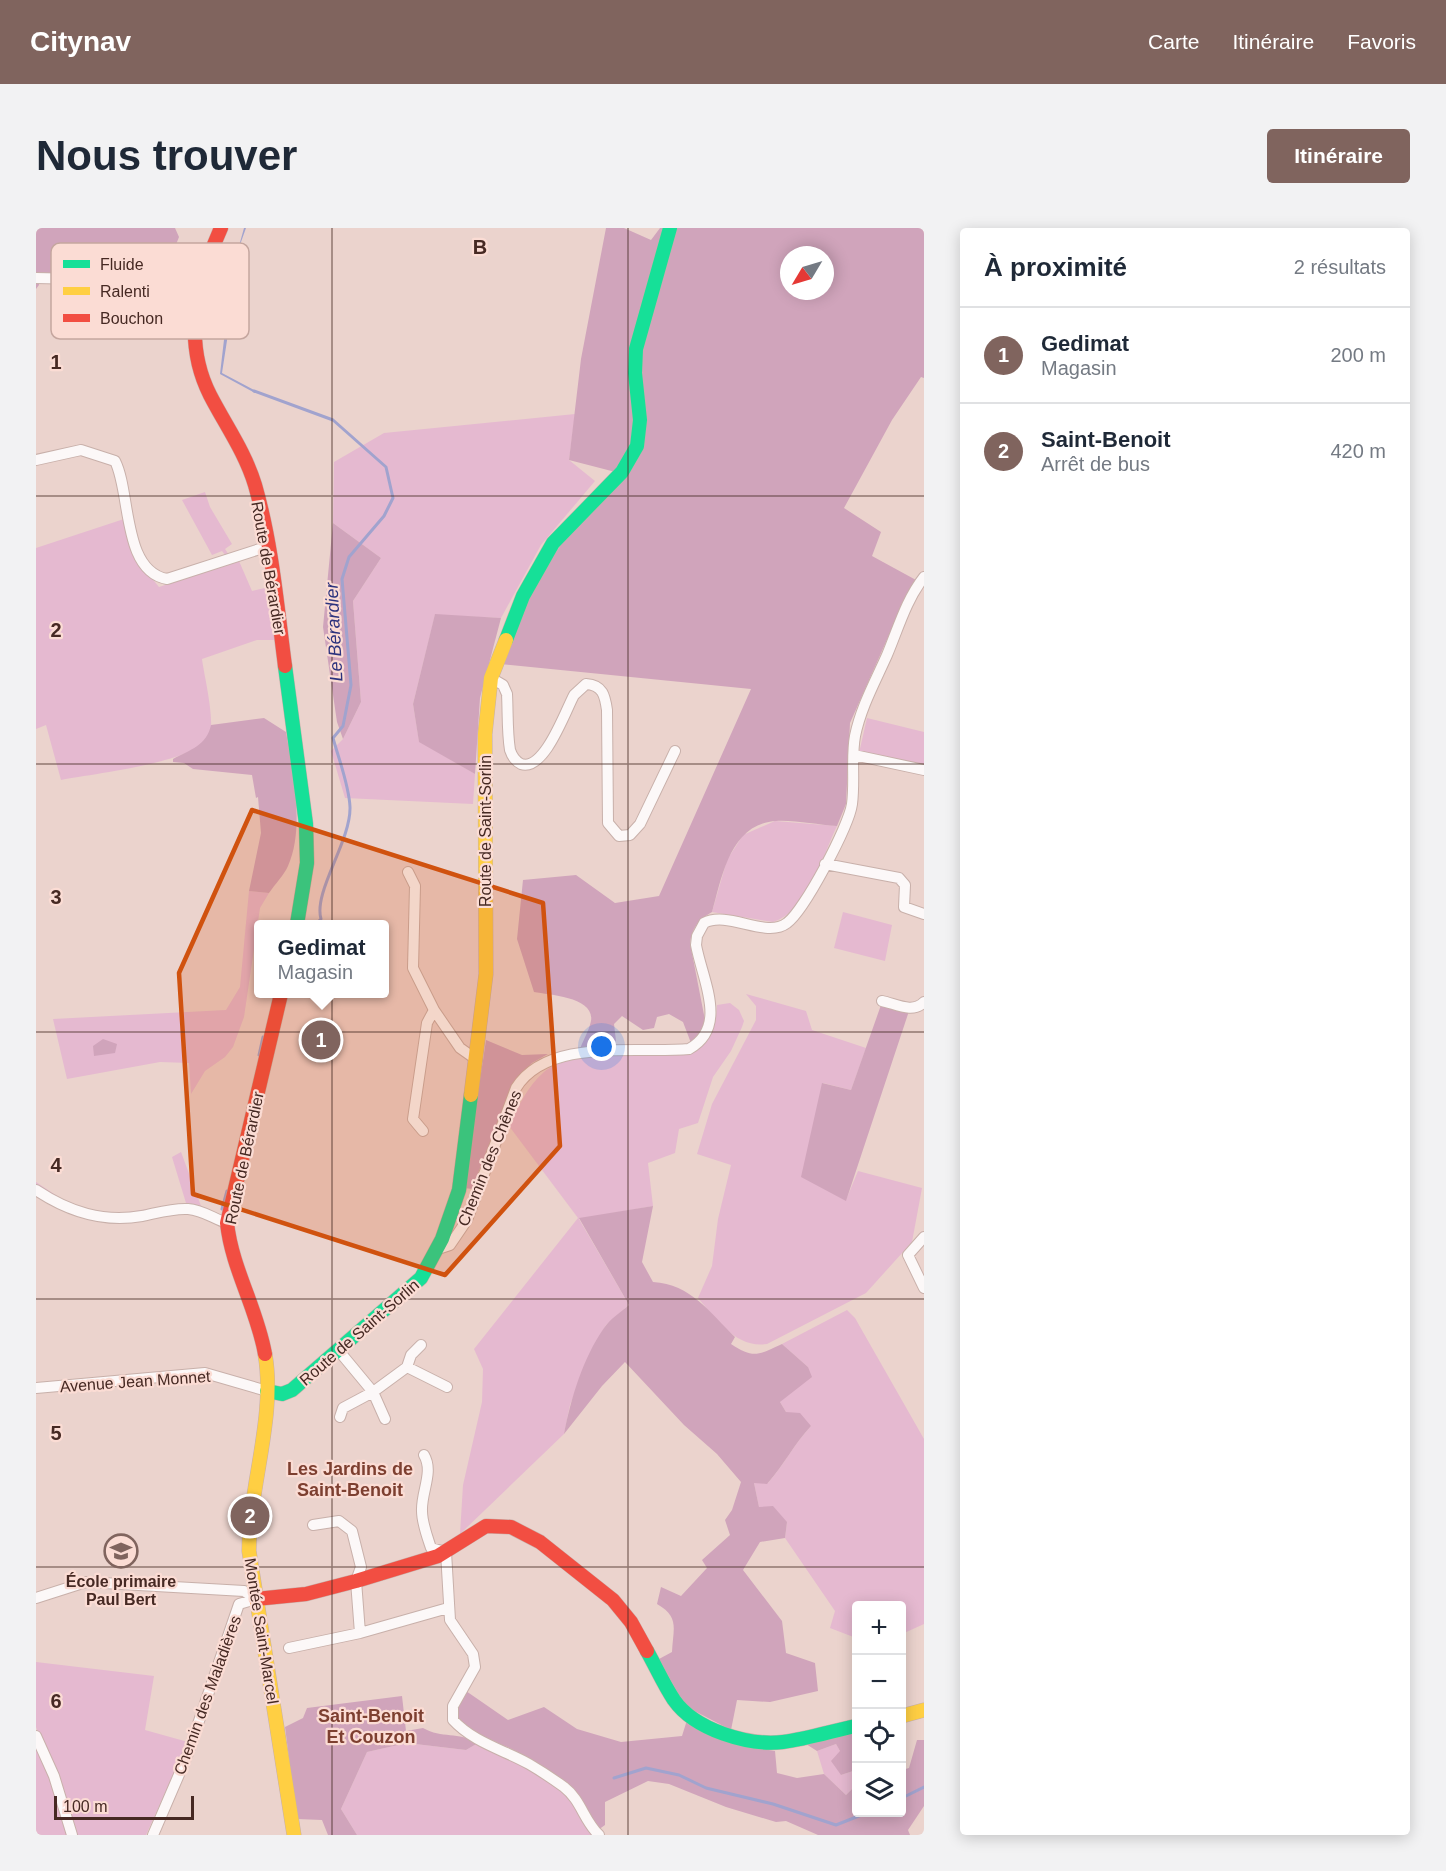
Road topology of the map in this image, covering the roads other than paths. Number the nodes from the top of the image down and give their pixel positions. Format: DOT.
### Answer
graph roads {
  1 [pos="221,228"];
  2 [pos="670,228"];
  3 [pos="214,243"];
  4 [pos="36,278"];
  5 [pos="51,278"];
  6 [pos="196,339"];
  7 [pos="36,460"];
  8 [pos="269,546"];
  9 [pos="924,577"];
  10 [pos="491,678"];
  11 [pos="675,751"];
  12 [pos="854,755"];
  13 [pos="924,770"];
  14 [pos="825,864"];
  15 [pos="408,872"];
  16 [pos="924,914"];
  17 [pos="298,920"];
  18 [pos="280,998"];
  19 [pos="882,1001"];
  20 [pos="924,1002"];
  21 [pos="434,1010"];
  22 [pos="477,1060"];
  23 [pos="423,1131"];
  24 [pos="36,1190"];
  25 [pos="227,1223"];
  26 [pos="924,1237"];
  27 [pos="438,1249"];
  28 [pos="924,1288"];
  29 [pos="421,1345"];
  30 [pos="339,1351"];
  31 [pos="407,1366"];
  32 [pos="447,1387"];
  33 [pos="36,1388"];
  34 [pos="267,1390"];
  35 [pos="373,1392"];
  36 [pos="340,1417"];
  37 [pos="385,1419"];
  38 [pos="424,1455"];
  39 [pos="313,1525"];
  40 [pos="446,1552"];
  41 [pos="356,1581"];
  42 [pos="36,1598"];
  43 [pos="256,1599"];
  44 [pos="448,1608"];
  45 [pos="360,1633"];
  46 [pos="289,1648"];
  47 [pos="924,1710"];
  48 [pos="906,1715"];
  49 [pos="852,1727"];
  50 [pos="36,1736"];
  51 [pos="72,1835"];
  52 [pos="153,1835"];
  53 [pos="294,1835"];
  54 [pos="599,1835"];
  1 -- 3 [label="street, Route de Bérardier"];
  2 -- 10 [label="street, Route de Saint-Sorlin"];
  4 -- 5 [label="street"];
  6 -- 8 [label="street, Route de Bérardier"];
  7 -- 8 [label="street"];
  8 -- 17 [label="street, Route de Bérardier"];
  9 -- 12 [label="street, Chemin des Chênes"];
  10 -- 11 [label="street"];
  10 -- 22 [label="street, Route de Saint-Sorlin"];
  12 -- 13 [label="street"];
  12 -- 14 [label="street, Chemin des Chênes"];
  14 -- 16 [label="street"];
  14 -- 27 [label="street, Chemin des Chênes"];
  15 -- 21 [label="street"];
  18 -- 25 [label="street, Route de Bérardier"];
  19 -- 20 [label="street"];
  21 -- 22 [label="street"];
  21 -- 23 [label="street"];
  22 -- 27 [label="street, Route de Saint-Sorlin"];
  24 -- 25 [label="street"];
  25 -- 34 [label="street, Route de Bérardier"];
  26 -- 28 [label="street"];
  27 -- 30 [label="street, Route de Saint-Sorlin"];
  29 -- 31 [label="street"];
  30 -- 34 [label="street, Route de Saint-Sorlin"];
  30 -- 35 [label="street"];
  31 -- 32 [label="street"];
  31 -- 35 [label="street"];
  33 -- 34 [label="street, Avenue Jean Monnet"];
  34 -- 43 [label="street, Montée Saint-Marcel"];
  35 -- 36 [label="street"];
  35 -- 37 [label="street"];
  38 -- 40 [label="street"];
  39 -- 41 [label="street"];
  40 -- 41 [label="street"];
  40 -- 44 [label="street"];
  40 -- 49 [label="street"];
  41 -- 43 [label="street"];
  41 -- 45 [label="street"];
  42 -- 43 [label="street"];
  43 -- 52 [label="street, Chemin des Maladières"];
  43 -- 53 [label="street, Montée Saint-Marcel"];
  44 -- 45 [label="street"];
  44 -- 54 [label="street"];
  45 -- 46 [label="street"];
  47 -- 48 [label="street"];
  50 -- 51 [label="street"];
}
